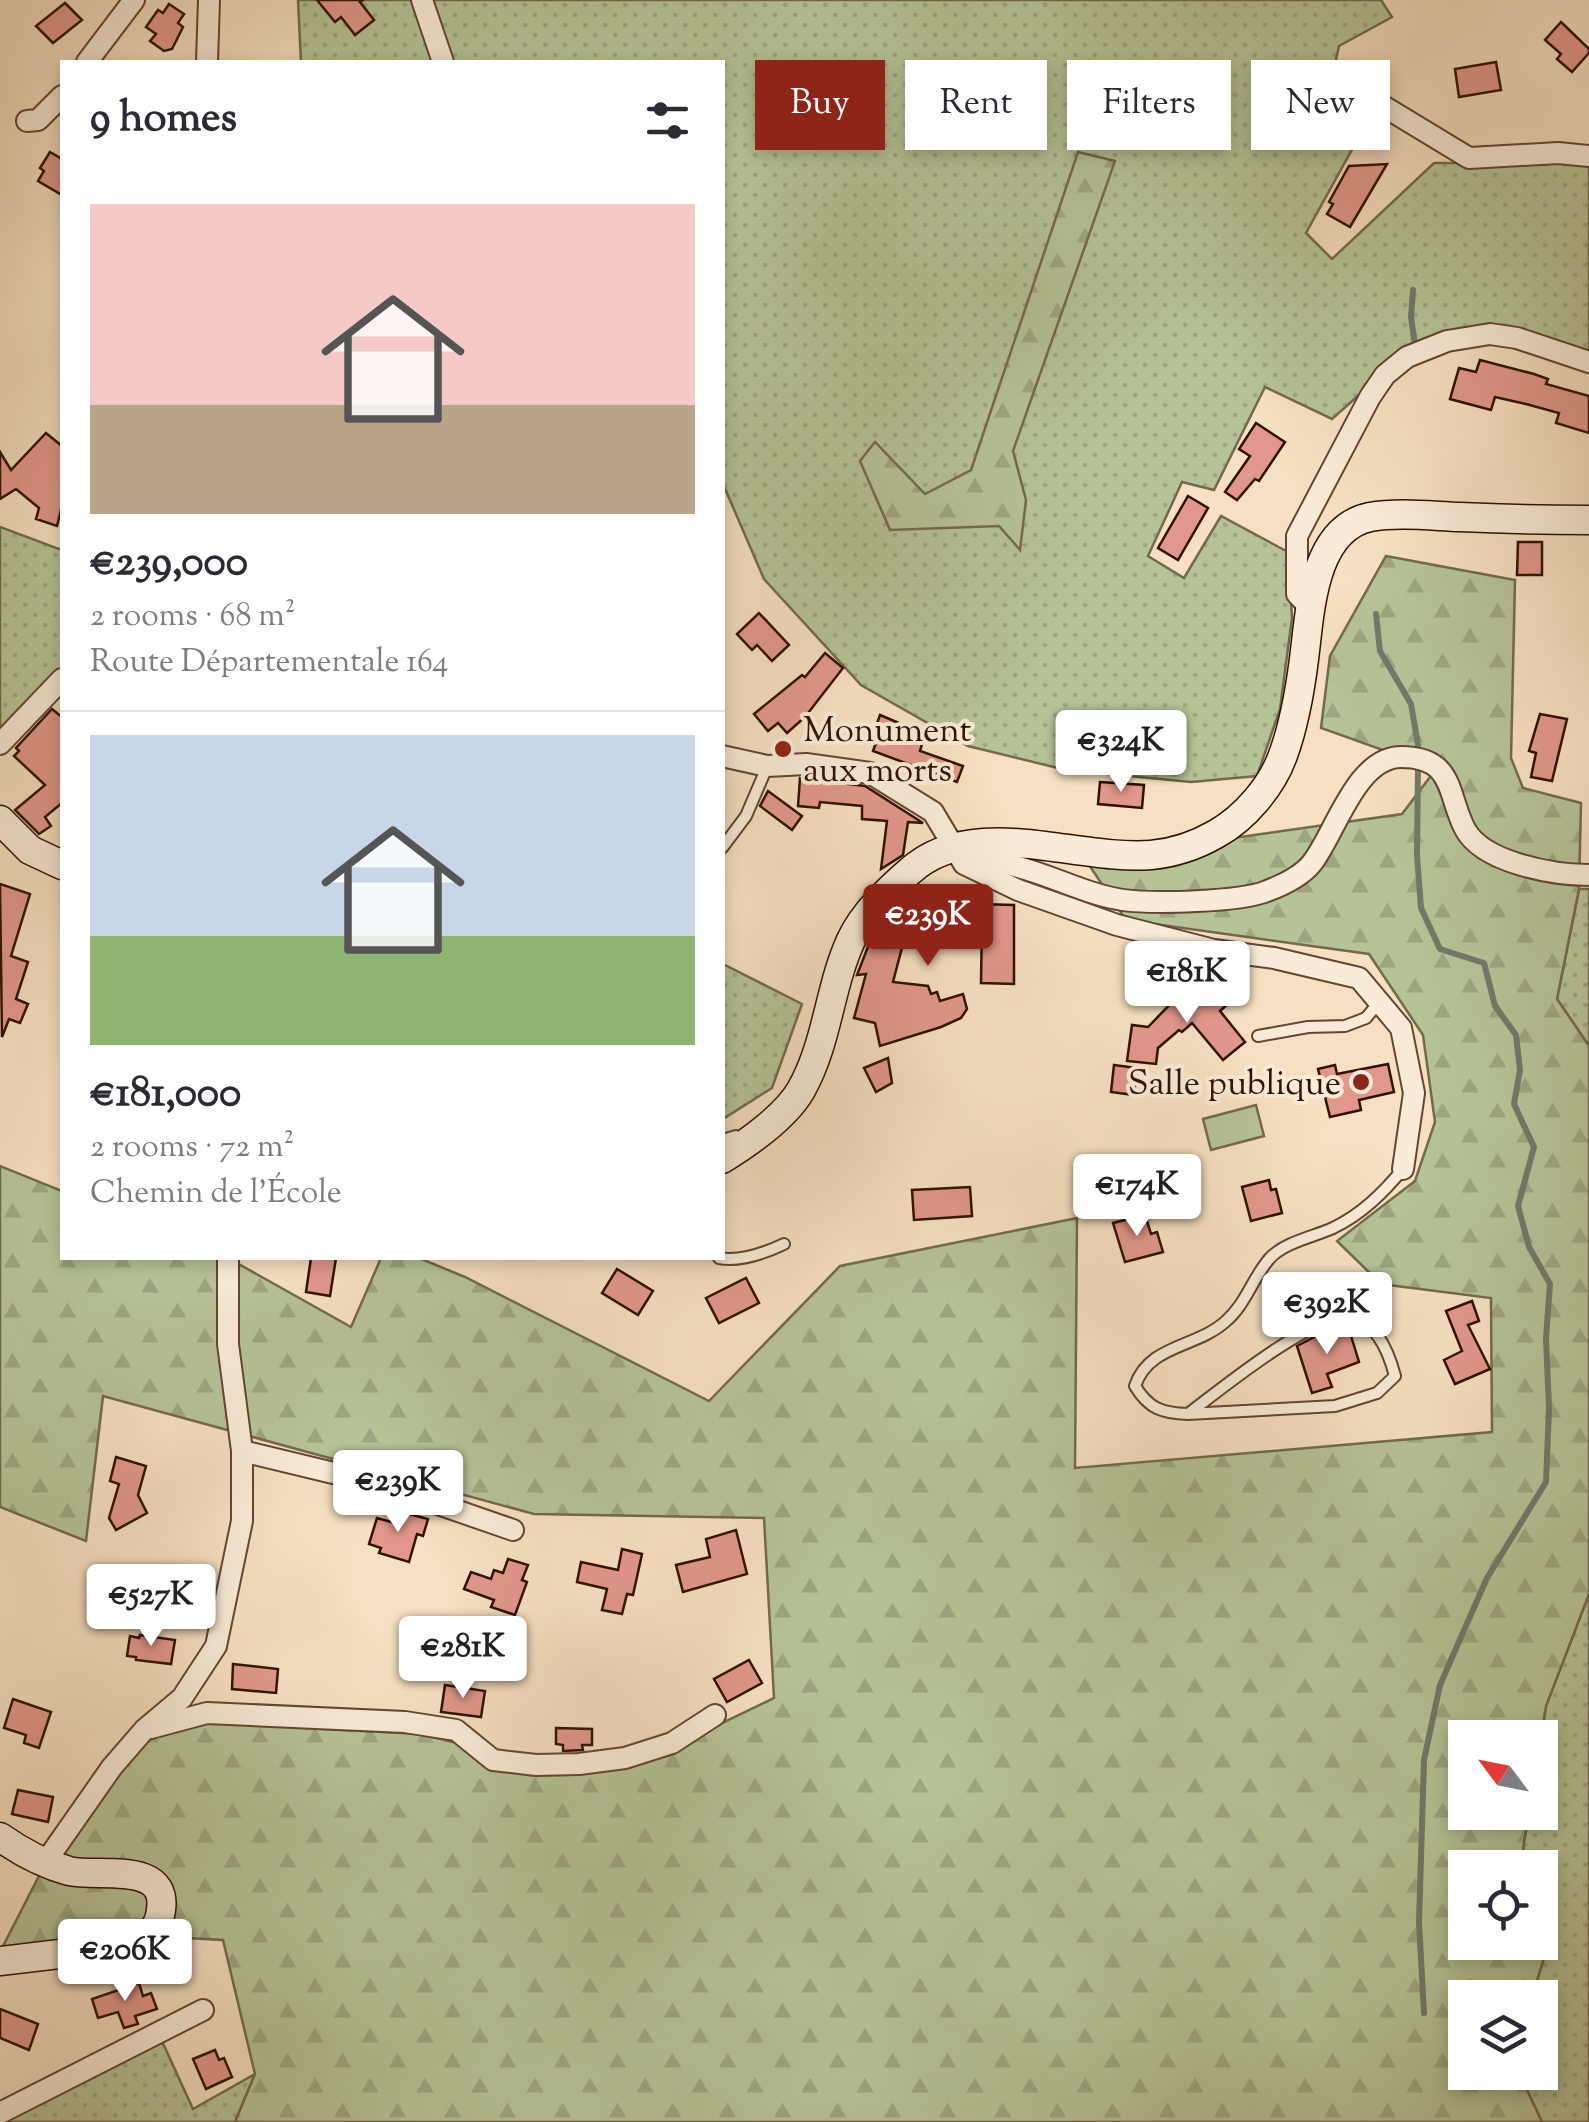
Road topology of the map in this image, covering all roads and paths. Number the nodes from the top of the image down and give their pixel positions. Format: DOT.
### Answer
graph roads {
  1 [pos="134,0"];
  2 [pos="208,0"];
  3 [pos="422,0"];
  4 [pos="89,60"];
  5 [pos="206,60"];
  6 [pos="443,60"];
  7 [pos="60,98"];
  8 [pos="1390,111"];
  9 [pos="27,122"];
  10 [pos="1589,156"];
  11 [pos="1589,362"];
  12 [pos="1589,520"];
  13 [pos="1312,602"];
  14 [pos="60,681"];
  15 [pos="0,744"];
  16 [pos="725,757"];
  17 [pos="767,766"];
  18 [pos="0,820"];
  19 [pos="725,844"];
  20 [pos="958,854"];
  21 [pos="60,867"];
  22 [pos="1589,875"];
  23 [pos="1381,1000"];
  24 [pos="1258,1036"];
  25 [pos="730,1148"];
  26 [pos="1402,1169"];
  27 [pos="784,1244"];
  28 [pos="228,1260"];
  29 [pos="725,1260"];
  30 [pos="1188,1414"];
  31 [pos="242,1451"];
  32 [pos="514,1530"];
  33 [pos="715,1715"];
  34 [pos="144,1730"];
  35 [pos="0,1837"];
  36 [pos="44,1864"];
  37 [pos="0,1961"];
  38 [pos="203,2010"];
  39 [pos="0,2112"];
  1 -- 4 [label="street"];
  2 -- 5 [label="street"];
  3 -- 6 [label="street"];
  7 -- 9 [label="street"];
  8 -- 10 [label="street"];
  11 -- 13 [label="street"];
  12 -- 13 [label="street"];
  13 -- 20 [label="street"];
  14 -- 15 [label="street"];
  16 -- 17 [label="street"];
  17 -- 19 [label="lane"];
  17 -- 20 [label="street"];
  18 -- 21 [label="street"];
  20 -- 22 [label="street"];
  20 -- 23 [label="street"];
  20 -- 25 [label="street"];
  23 -- 24 [label="lane"];
  23 -- 26 [label="street"];
  26 -- 30 [label="lane"];
  27 -- 29 [label="lane"];
  28 -- 31 [label="street"];
  30 -- 30 [label="lane"];
  31 -- 32 [label="street"];
  31 -- 34 [label="street"];
  33 -- 34 [label="street"];
  34 -- 36 [label="street"];
  35 -- 36 [label="street"];
  36 -- 37 [label="street"];
  38 -- 39 [label="street"];
}
